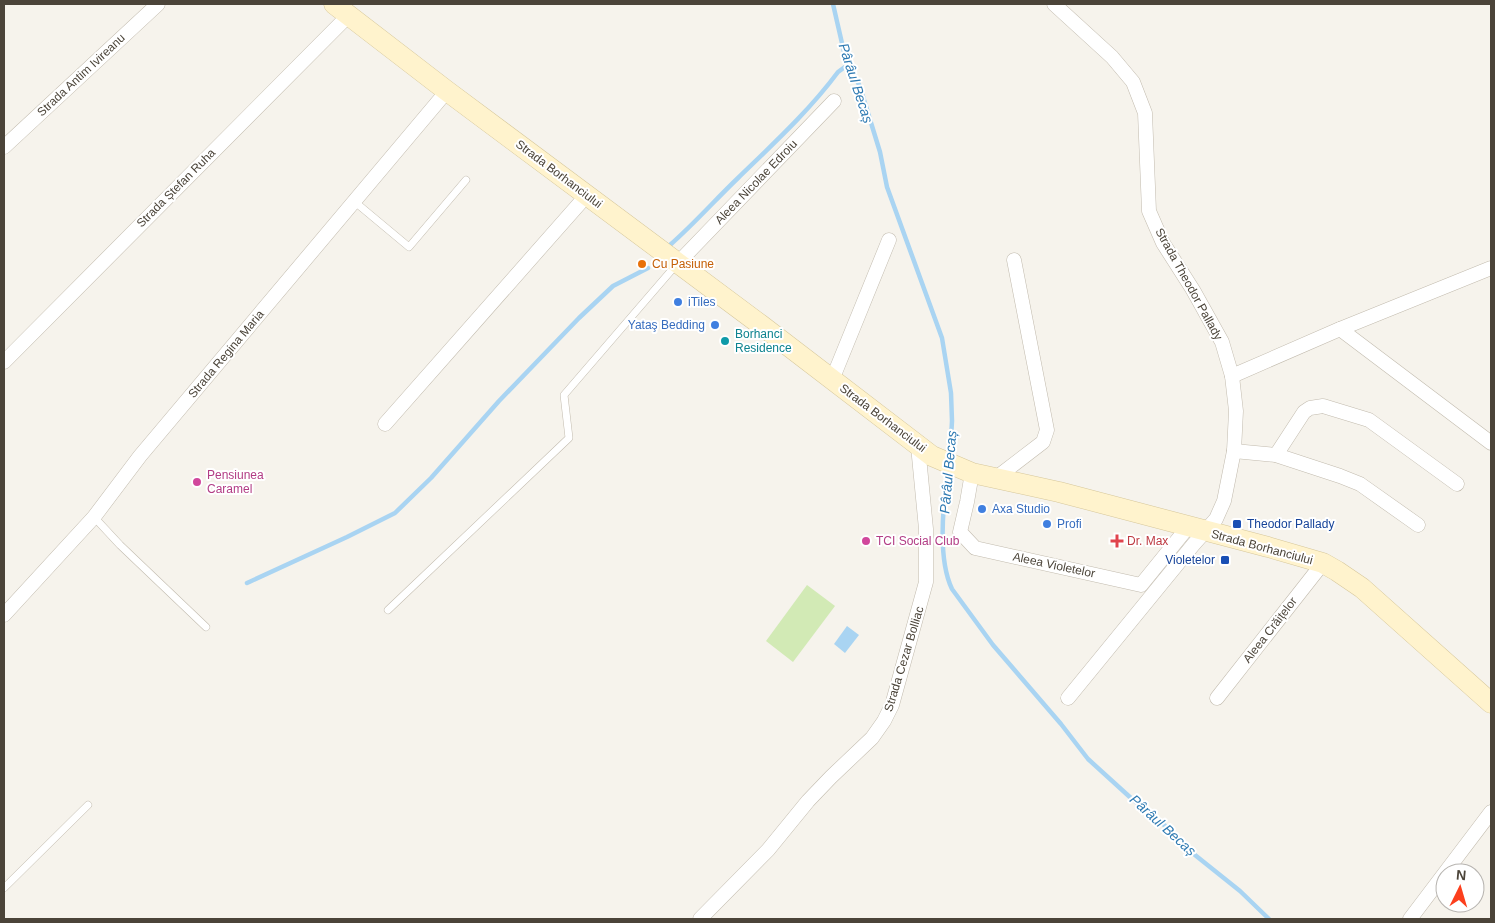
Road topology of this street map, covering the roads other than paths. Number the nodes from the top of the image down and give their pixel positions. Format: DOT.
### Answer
graph roads {
  1 [pos="158,4"];
  2 [pos="1054,4"];
  3 [pos="342,9"];
  4 [pos="447,91"];
  5 [pos="834,101"];
  6 [pos="4,147"];
  7 [pos="466,180"];
  8 [pos="587,195"];
  9 [pos="355,202"];
  10 [pos="889,240"];
  11 [pos="1014,260"];
  12 [pos="678,263"];
  13 [pos="1491,268"];
  14 [pos="1340,329"];
  15 [pos="4,362"];
  16 [pos="1232,376"];
  17 [pos="832,380"];
  18 [pos="385,424"];
  19 [pos="1491,443"];
  20 [pos="925,451"];
  21 [pos="1234,451"];
  22 [pos="1276,455"];
  23 [pos="968,472"];
  24 [pos="996,478"];
  25 [pos="1457,484"];
  26 [pos="94,517"];
  27 [pos="1418,524"];
  28 [pos="1196,529"];
  29 [pos="1323,563"];
  30 [pos="388,610"];
  31 [pos="4,615"];
  32 [pos="206,626"];
  33 [pos="1068,698"];
  34 [pos="1217,698"];
  35 [pos="1491,703"];
  36 [pos="88,805"];
  37 [pos="1491,812"];
  38 [pos="4,888"];
  39 [pos="700,919"];
  40 [pos="1410,919"];
  1 -- 6 [label="street, Strada Antim Ivireanu"];
  2 -- 16 [label="street, Strada Theodor Pallady"];
  3 -- 4 [label="main road, Strada Borhanciului"];
  3 -- 15 [label="street, Strada Ștefan Ruha"];
  4 -- 8 [label="main road, Strada Borhanciului"];
  4 -- 9 [label="street, Strada Regina Maria"];
  5 -- 12 [label="street, Aleea Nicolae Edroiu"];
  7 -- 9 [label="lane"];
  8 -- 12 [label="main road, Strada Borhanciului"];
  8 -- 18 [label="street"];
  9 -- 26 [label="street, Strada Regina Maria"];
  10 -- 17 [label="street"];
  11 -- 24 [label="street"];
  12 -- 17 [label="main road, Strada Borhanciului"];
  12 -- 30 [label="lane"];
  13 -- 14 [label="street"];
  14 -- 16 [label="street"];
  14 -- 19 [label="street"];
  16 -- 21 [label="street, Strada Theodor Pallady"];
  17 -- 20 [label="main road, Strada Borhanciului"];
  20 -- 23 [label="main road, Strada Borhanciului"];
  20 -- 39 [label="street, Strada Cezar Bolliac"];
  21 -- 22 [label="street"];
  21 -- 28 [label="street, Strada Theodor Pallady"];
  22 -- 25 [label="street"];
  22 -- 27 [label="street"];
  23 -- 24 [label="main road, Strada Borhanciului"];
  23 -- 28 [label="street, Aleea Violetelor"];
  24 -- 28 [label="main road, Strada Borhanciului"];
  26 -- 31 [label="street, Strada Regina Maria"];
  26 -- 32 [label="lane"];
  28 -- 29 [label="main road, Strada Borhanciului"];
  28 -- 33 [label="street"];
  29 -- 34 [label="street, Aleea Crăițelor"];
  29 -- 35 [label="main road, Strada Borhanciului"];
  36 -- 38 [label="lane"];
  37 -- 40 [label="street"];
}
